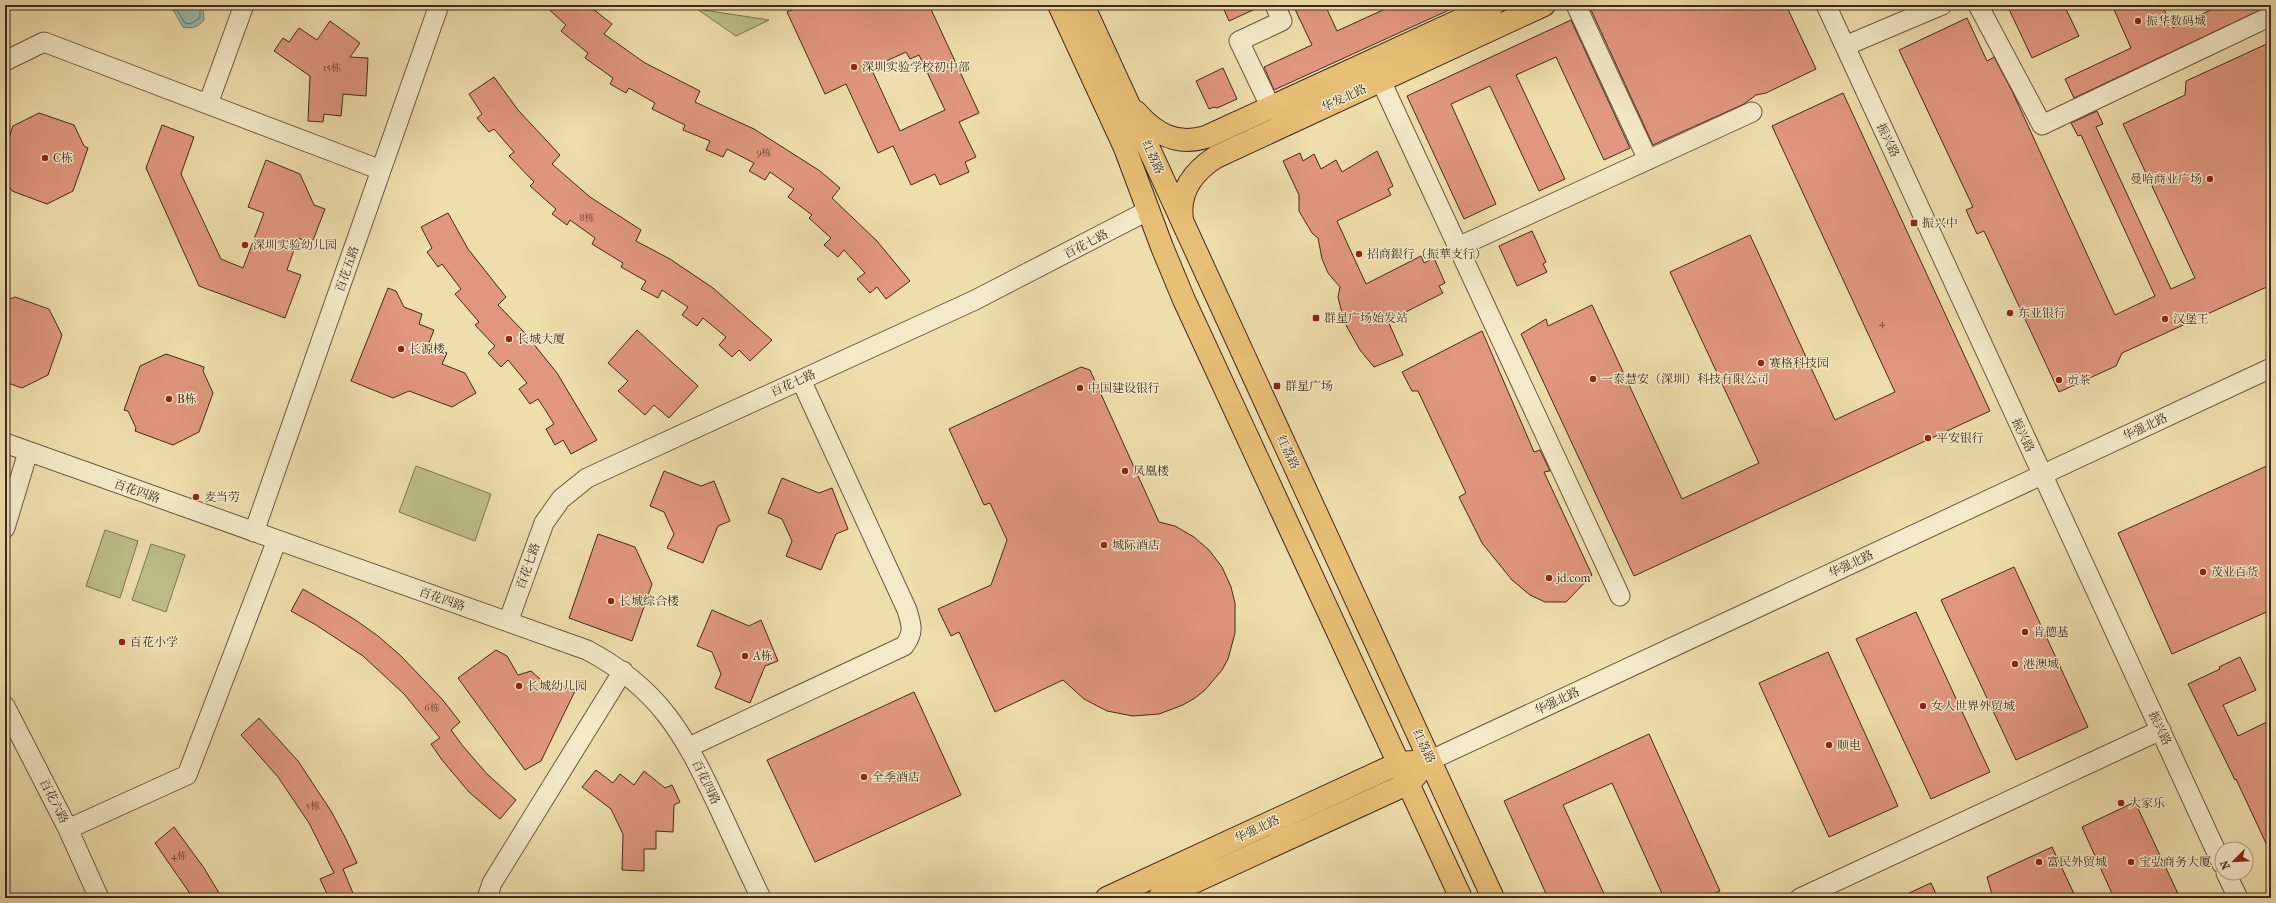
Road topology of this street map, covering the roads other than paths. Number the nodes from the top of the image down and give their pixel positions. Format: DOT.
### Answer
graph roads {
  1 [pos="244,5"];
  2 [pos="439,5"];
  3 [pos="1058,5"];
  4 [pos="1083,5"];
  5 [pos="1275,5"];
  6 [pos="1493,5"];
  7 [pos="1544,5"];
  8 [pos="1576,5"];
  9 [pos="1826,5"];
  10 [pos="1942,5"];
  11 [pos="1978,5"];
  12 [pos="2271,16"];
  13 [pos="1845,46"];
  14 [pos="5,60"];
  15 [pos="1381,81"];
  16 [pos="1126,97"];
  17 [pos="208,104"];
  18 [pos="1270,108"];
  19 [pos="1752,112"];
  20 [pos="1648,160"];
  21 [pos="381,170"];
  22 [pos="1149,210"];
  23 [pos="1183,224"];
  24 [pos="1458,247"];
  25 [pos="2271,368"];
  26 [pos="801,380"];
  27 [pos="5,443"];
  28 [pos="28,452"];
  29 [pos="2041,475"];
  30 [pos="5,528"];
  31 [pos="254,532"];
  32 [pos="277,540"];
  33 [pos="1620,596"];
  34 [pos="508,622"];
  35 [pos="623,671"];
  36 [pos="5,706"];
  37 [pos="2161,730"];
  38 [pos="689,747"];
  39 [pos="1431,760"];
  40 [pos="1399,763"];
  41 [pos="1408,783"];
  42 [pos="68,829"];
  43 [pos="2214,846"];
  44 [pos="2230,881"];
  45 [pos="1824,893"];
  46 [pos="99,898"];
  47 [pos="487,898"];
  48 [pos="761,898"];
  49 [pos="1107,898"];
  50 [pos="1159,898"];
  51 [pos="1461,898"];
  52 [pos="1494,898"];
  53 [pos="1800,898"];
  54 [pos="2238,898"];
  1 -- 17 [label="street"];
  2 -- 21 [label="street, 百花五路"];
  3 -- 22 [label="main road, 红荔路"];
  4 -- 16 [label="main road, 红荔路"];
  5 -- 18 [label="street"];
  6 -- 18 [label="main road, 华发北路"];
  7 -- 15 [label="main road, 华发北路"];
  8 -- 20 [label="street"];
  9 -- 13 [label="street, 振兴路"];
  10 -- 13 [label="street"];
  11 -- 12 [label="street"];
  13 -- 29 [label="street, 振兴路"];
  14 -- 17 [label="street"];
  15 -- 23 [label="main road, 华发北路"];
  15 -- 24 [label="street"];
  16 -- 18 [label="main road, 华发北路"];
  16 -- 23 [label="main road, 红荔路"];
  17 -- 21 [label="street"];
  19 -- 20 [label="street"];
  20 -- 24 [label="street"];
  21 -- 31 [label="street, 百花五路"];
  22 -- 26 [label="street, 百花七路"];
  22 -- 40 [label="main road, 红荔路"];
  23 -- 39 [label="main road, 红荔路"];
  24 -- 33 [label="street"];
  25 -- 29 [label="street, 华强北路"];
  26 -- 34 [label="street, 百花七路"];
  26 -- 38 [label="street"];
  27 -- 28 [label="street, 百花四路"];
  28 -- 30 [label="street"];
  28 -- 31 [label="street, 百花四路"];
  29 -- 37 [label="street, 振兴路"];
  29 -- 39 [label="street, 华强北路"];
  31 -- 32 [label="street, 百花四路"];
  32 -- 34 [label="street, 百花四路"];
  32 -- 42 [label="street"];
  34 -- 35 [label="street, 百花四路"];
  35 -- 38 [label="street, 百花四路"];
  35 -- 47 [label="street"];
  36 -- 42 [label="street, 百花六路"];
  37 -- 43 [label="street, 振兴路"];
  37 -- 45 [label="street"];
  38 -- 48 [label="street, 百花四路"];
  39 -- 40 [label="main road, 华强北路"];
  39 -- 41 [label="main road, 华强北路"];
  39 -- 52 [label="main road, 红荔路"];
  40 -- 41 [label="main road, 红荔路"];
  40 -- 49 [label="main road, 华强北路"];
  41 -- 50 [label="main road, 华强北路"];
  41 -- 51 [label="main road, 红荔路"];
  42 -- 46 [label="street, 百花六路"];
  44 -- 54 [label="street"];
  45 -- 53 [label="street"];
}
